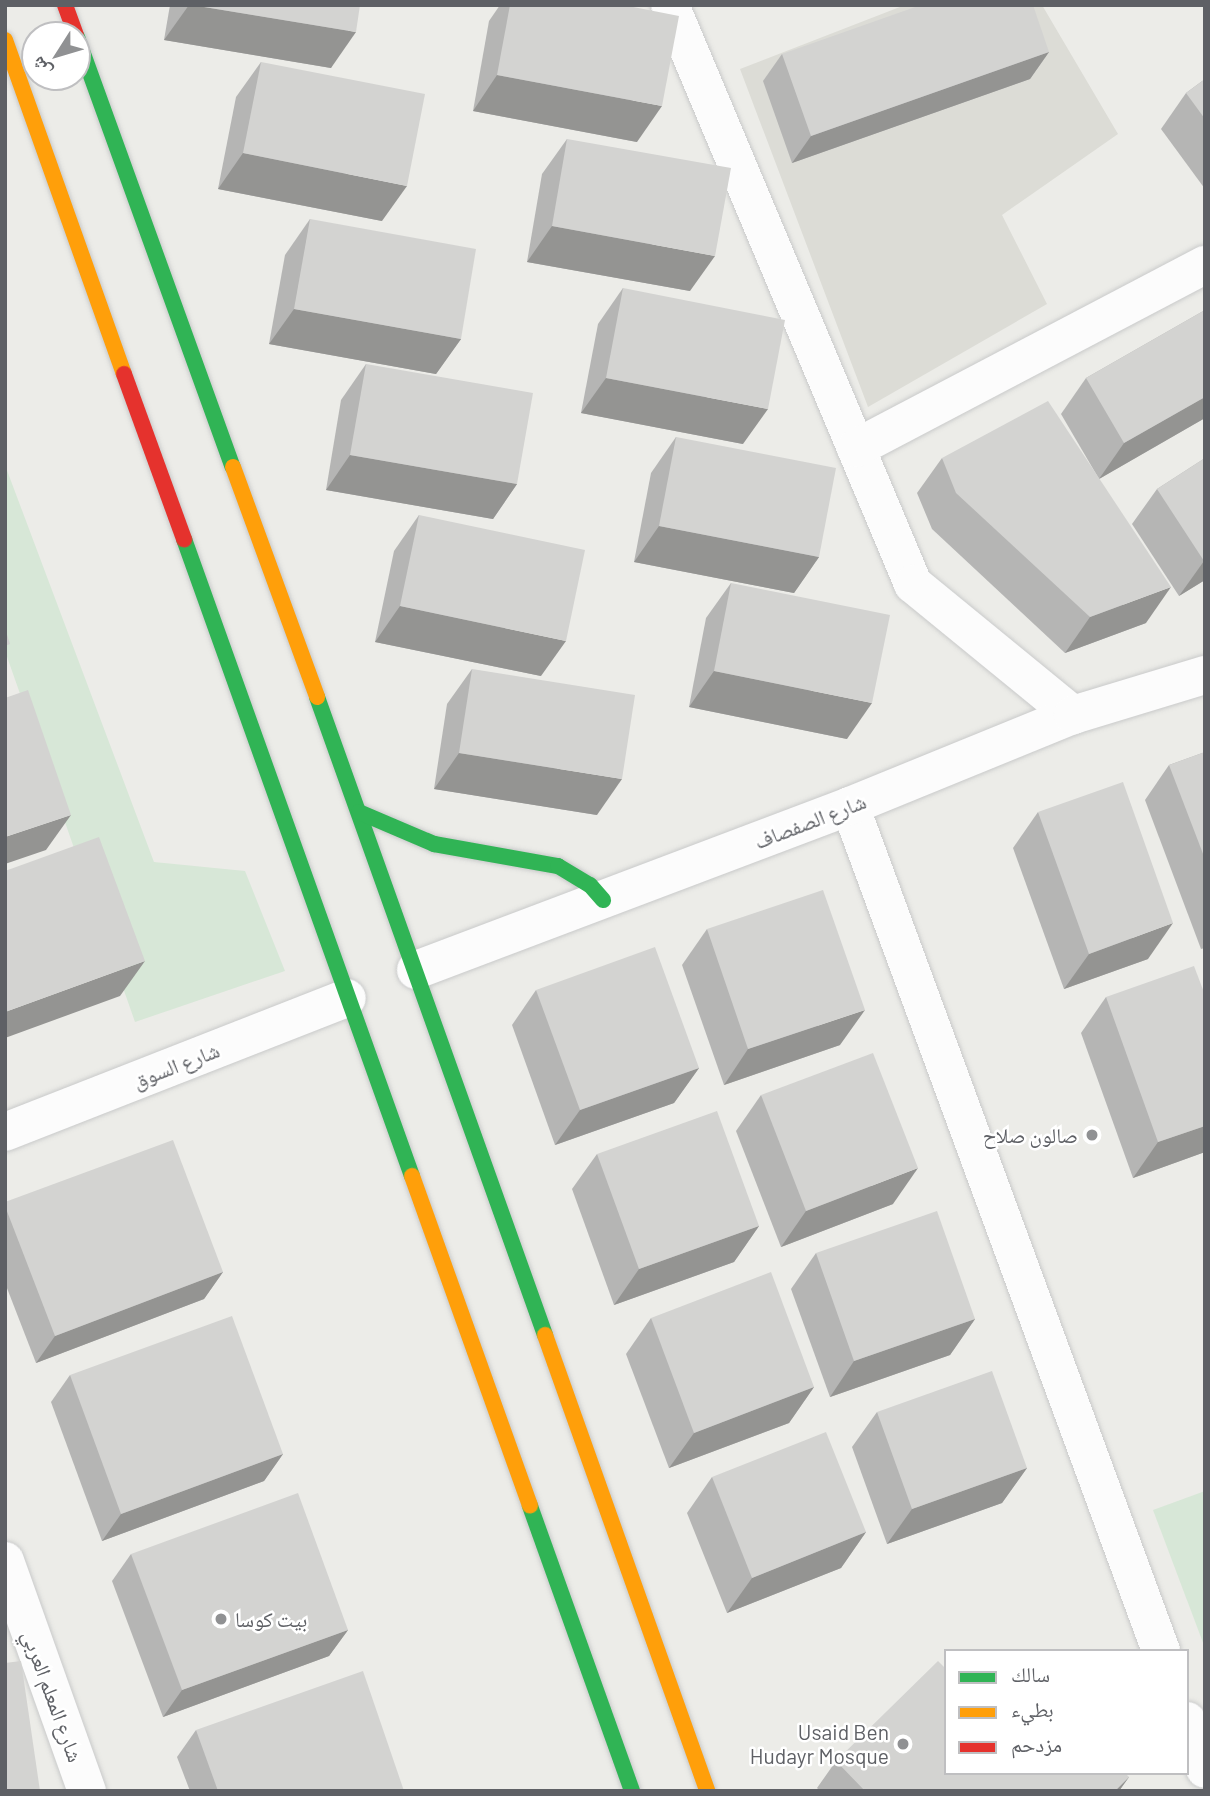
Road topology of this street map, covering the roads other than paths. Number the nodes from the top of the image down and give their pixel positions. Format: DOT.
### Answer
graph roads {
  1 [pos="670,5"];
  2 [pos="5,40"];
  3 [pos="91,75"];
  4 [pos="1205,265"];
  5 [pos="856,448"];
  6 [pos="1205,675"];
  7 [pos="1073,715"];
  8 [pos="850,806"];
  9 [pos="359,812"];
  10 [pos="603,900"];
  11 [pos="416,970"];
  12 [pos="347,998"];
  13 [pos="5,1132"];
  14 [pos="5,1561"];
  15 [pos="1160,1649"];
  16 [pos="1189,1726"];
  17 [pos="1205,1769"];
  18 [pos="87,1791"];
  19 [pos="632,1791"];
  20 [pos="706,1791"];
  1 -- 5 [label="street"];
  2 -- 12 [label="main road"];
  3 -- 9 [label="main road"];
  4 -- 5 [label="street"];
  5 -- 7 [label="street"];
  6 -- 7 [label="street, شارع الصفصاف"];
  7 -- 8 [label="street, شارع الصفصاف"];
  8 -- 10 [label="street, شارع الصفصاف"];
  8 -- 15 [label="street"];
  9 -- 10 [label="main road"];
  9 -- 11 [label="main road"];
  10 -- 11 [label="street, شارع الصفصاف"];
  11 -- 20 [label="main road"];
  12 -- 13 [label="street, شارع السوق"];
  12 -- 19 [label="main road"];
  14 -- 18 [label="street, شارع المعلم العربي"];
  16 -- 17 [label="street"];
}
